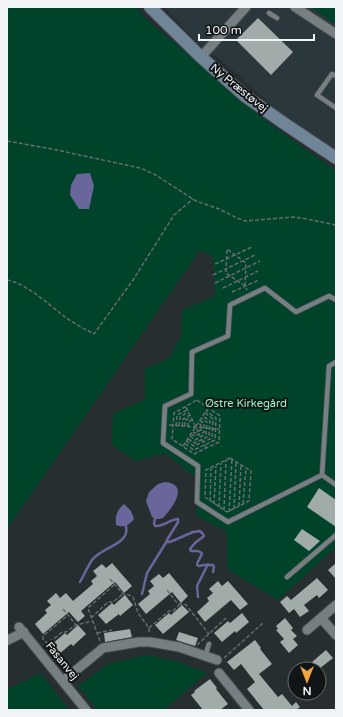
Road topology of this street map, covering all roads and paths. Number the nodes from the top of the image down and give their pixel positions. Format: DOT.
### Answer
graph roads {
  1 [pos="150,7"];
  2 [pos="246,7"];
  3 [pos="295,7"];
  4 [pos="269,13"];
  5 [pos="276,18"];
  6 [pos="336,34"];
  7 [pos="201,57"];
  8 [pos="336,76"];
  9 [pos="336,108"];
  10 [pos="7,141"];
  11 [pos="336,158"];
  12 [pos="193,199"];
  13 [pos="336,225"];
  14 [pos="252,247"];
  15 [pos="235,255"];
  16 [pos="255,255"];
  17 [pos="227,259"];
  18 [pos="243,261"];
  19 [pos="260,261"];
  20 [pos="215,264"];
  21 [pos="246,268"];
  22 [pos="226,269"];
  23 [pos="258,271"];
  24 [pos="213,276"];
  25 [pos="230,276"];
  26 [pos="245,277"];
  27 [pos="7,280"];
  28 [pos="259,280"];
  29 [pos="237,281"];
  30 [pos="215,283"];
  31 [pos="245,286"];
  32 [pos="223,288"];
  33 [pos="232,292"];
  34 [pos="249,296"];
  35 [pos="336,300"];
  36 [pos="336,362"];
  37 [pos="186,406"];
  38 [pos="208,408"];
  39 [pos="188,411"];
  40 [pos="206,411"];
  41 [pos="205,413"];
  42 [pos="190,415"];
  43 [pos="203,416"];
  44 [pos="191,418"];
  45 [pos="201,418"];
  46 [pos="192,420"];
  47 [pos="199,422"];
  48 [pos="194,423"];
  49 [pos="173,426"];
  50 [pos="176,426"];
  51 [pos="179,426"];
  52 [pos="183,426"];
  53 [pos="188,427"];
  54 [pos="191,427"];
  55 [pos="196,427"];
  56 [pos="202,428"];
  57 [pos="207,428"];
  58 [pos="210,428"];
  59 [pos="212,428"];
  60 [pos="216,429"];
  61 [pos="219,429"];
  62 [pos="192,433"];
  63 [pos="199,433"];
  64 [pos="190,436"];
  65 [pos="201,437"];
  66 [pos="188,439"];
  67 [pos="202,440"];
  68 [pos="203,442"];
  69 [pos="186,443"];
  70 [pos="204,445"];
  71 [pos="183,447"];
  72 [pos="206,448"];
  73 [pos="232,459"];
  74 [pos="226,460"];
  75 [pos="221,462"];
  76 [pos="236,462"];
  77 [pos="216,465"];
  78 [pos="241,465"];
  79 [pos="211,467"];
  80 [pos="246,468"];
  81 [pos="322,475"];
  82 [pos="336,485"];
  83 [pos="210,501"];
  84 [pos="214,504"];
  85 [pos="243,504"];
  86 [pos="239,506"];
  87 [pos="219,507"];
  88 [pos="234,509"];
  89 [pos="224,510"];
  90 [pos="229,512"];
  91 [pos="336,535"];
  92 [pos="287,577"];
  93 [pos="110,580"];
  94 [pos="115,585"];
  95 [pos="167,590"];
  96 [pos="123,594"];
  97 [pos="180,604"];
  98 [pos="336,605"];
  99 [pos="63,609"];
  100 [pos="68,615"];
  101 [pos="91,618"];
  102 [pos="226,618"];
  103 [pos="321,618"];
  104 [pos="92,621"];
  105 [pos="263,623"];
  106 [pos="76,625"];
  107 [pos="149,628"];
  108 [pos="112,630"];
  109 [pos="307,630"];
  110 [pos="97,632"];
  111 [pos="209,634"];
  112 [pos="336,635"];
  113 [pos="7,640"];
  114 [pos="150,642"];
  115 [pos="48,644"];
  116 [pos="209,644"];
  117 [pos="103,648"];
  118 [pos="39,651"];
  119 [pos="193,652"];
  120 [pos="205,656"];
  121 [pos="217,660"];
  122 [pos="219,673"];
  123 [pos="63,681"];
  124 [pos="86,710"];
  125 [pos="249,710"];
  1 -- 7 [label="street, Ny Præstøvej"];
  2 -- 7 [label="street"];
  3 -- 6 [label="street"];
  4 -- 5 [label="lane"];
  7 -- 11 [label="street, Ny Præstøvej"];
  8 -- 9 [label="lane"];
  10 -- 12 [label="path"];
  12 -- 13 [label="path"];
  12 -- 27 [label="path"];
  14 -- 15 [label="path"];
  15 -- 17 [label="path"];
  15 -- 17 [label="path"];
  15 -- 18 [label="path"];
  16 -- 18 [label="path"];
  17 -- 20 [label="path"];
  17 -- 22 [label="path"];
  18 -- 21 [label="path"];
  18 -- 22 [label="path"];
  19 -- 21 [label="path"];
  21 -- 25 [label="path"];
  21 -- 26 [label="path"];
  22 -- 24 [label="path"];
  22 -- 25 [label="path"];
  23 -- 26 [label="path"];
  25 -- 29 [label="path"];
  25 -- 30 [label="path"];
  26 -- 29 [label="path"];
  26 -- 31 [label="path"];
  28 -- 31 [label="path"];
  29 -- 31 [label="path"];
  29 -- 32 [label="path"];
  31 -- 33 [label="path"];
  31 -- 34 [label="path"];
  34 -- 35 [label="lane"];
  34 -- 81 [label="lane"];
  36 -- 81 [label="lane"];
  37 -- 38 [label="path"];
  37 -- 39 [label="path"];
  37 -- 49 [label="path"];
  38 -- 40 [label="path"];
  38 -- 61 [label="path"];
  39 -- 42 [label="path"];
  39 -- 50 [label="path"];
  39 -- 51 [label="path"];
  40 -- 41 [label="path"];
  40 -- 60 [label="path"];
  41 -- 43 [label="path"];
  41 -- 59 [label="path"];
  42 -- 44 [label="path"];
  42 -- 52 [label="path"];
  43 -- 45 [label="path"];
  43 -- 58 [label="path"];
  44 -- 46 [label="path"];
  44 -- 52 [label="path"];
  45 -- 47 [label="path"];
  45 -- 57 [label="path"];
  46 -- 48 [label="path"];
  46 -- 53 [label="path"];
  47 -- 55 [label="path"];
  47 -- 56 [label="path"];
  48 -- 54 [label="path"];
  48 -- 55 [label="path"];
  49 -- 50 [label="path"];
  49 -- 71 [label="path"];
  50 -- 51 [label="path"];
  51 -- 52 [label="path"];
  52 -- 53 [label="path"];
  53 -- 54 [label="path"];
  54 -- 55 [label="path"];
  55 -- 56 [label="path"];
  55 -- 62 [label="path"];
  55 -- 63 [label="path"];
  56 -- 57 [label="path"];
  56 -- 63 [label="path"];
  57 -- 58 [label="path"];
  57 -- 65 [label="path"];
  58 -- 59 [label="path"];
  58 -- 67 [label="path"];
  59 -- 60 [label="path"];
  59 -- 68 [label="path"];
  60 -- 61 [label="path"];
  60 -- 70 [label="path"];
  61 -- 72 [label="path"];
  62 -- 63 [label="path"];
  62 -- 64 [label="path"];
  63 -- 65 [label="path"];
  64 -- 65 [label="path"];
  64 -- 66 [label="path"];
  65 -- 67 [label="path"];
  66 -- 67 [label="path"];
  66 -- 69 [label="path"];
  67 -- 68 [label="path"];
  68 -- 69 [label="path"];
  68 -- 70 [label="path"];
  69 -- 70 [label="path"];
  69 -- 71 [label="path"];
  70 -- 72 [label="path"];
  71 -- 72 [label="path"];
  73 -- 74 [label="path"];
  73 -- 76 [label="path"];
  73 -- 90 [label="path"];
  74 -- 75 [label="path"];
  74 -- 89 [label="path"];
  75 -- 77 [label="path"];
  75 -- 87 [label="path"];
  76 -- 78 [label="path"];
  76 -- 88 [label="path"];
  77 -- 79 [label="path"];
  77 -- 84 [label="path"];
  78 -- 80 [label="path"];
  78 -- 86 [label="path"];
  79 -- 83 [label="path"];
  79 -- 83 [label="path"];
  80 -- 85 [label="path"];
  80 -- 85 [label="path"];
  81 -- 82 [label="lane"];
  83 -- 84 [label="path"];
  84 -- 87 [label="path"];
  85 -- 86 [label="path"];
  86 -- 88 [label="path"];
  87 -- 89 [label="path"];
  88 -- 90 [label="path"];
  89 -- 90 [label="path"];
  91 -- 92 [label="lane"];
  93 -- 94 [label="path"];
  94 -- 96 [label="path"];
  94 -- 101 [label="path"];
  95 -- 97 [label="path"];
  96 -- 101 [label="path"];
  96 -- 107 [label="path"];
  97 -- 107 [label="path"];
  97 -- 111 [label="path"];
  98 -- 103 [label="street"];
  99 -- 100 [label="path"];
  100 -- 106 [label="path"];
  100 -- 115 [label="path"];
  101 -- 104 [label="path"];
  102 -- 111 [label="path"];
  103 -- 109 [label="street"];
  103 -- 112 [label="street"];
  104 -- 106 [label="path"];
  104 -- 110 [label="path"];
  105 -- 121 [label="path"];
  106 -- 115 [label="path"];
  107 -- 114 [label="path"];
  108 -- 110 [label="path"];
  110 -- 117 [label="path"];
  111 -- 119 [label="path"];
  113 -- 118 [label="street, Fasanvej"];
  114 -- 117 [label="street"];
  114 -- 119 [label="street"];
  115 -- 118 [label="path"];
  116 -- 120 [label="lane"];
  117 -- 123 [label="street"];
  118 -- 123 [label="street, Fasanvej"];
  119 -- 120 [label="street"];
  120 -- 121 [label="street"];
  122 -- 125 [label="street"];
  123 -- 124 [label="street, Fasanvej"];
}
